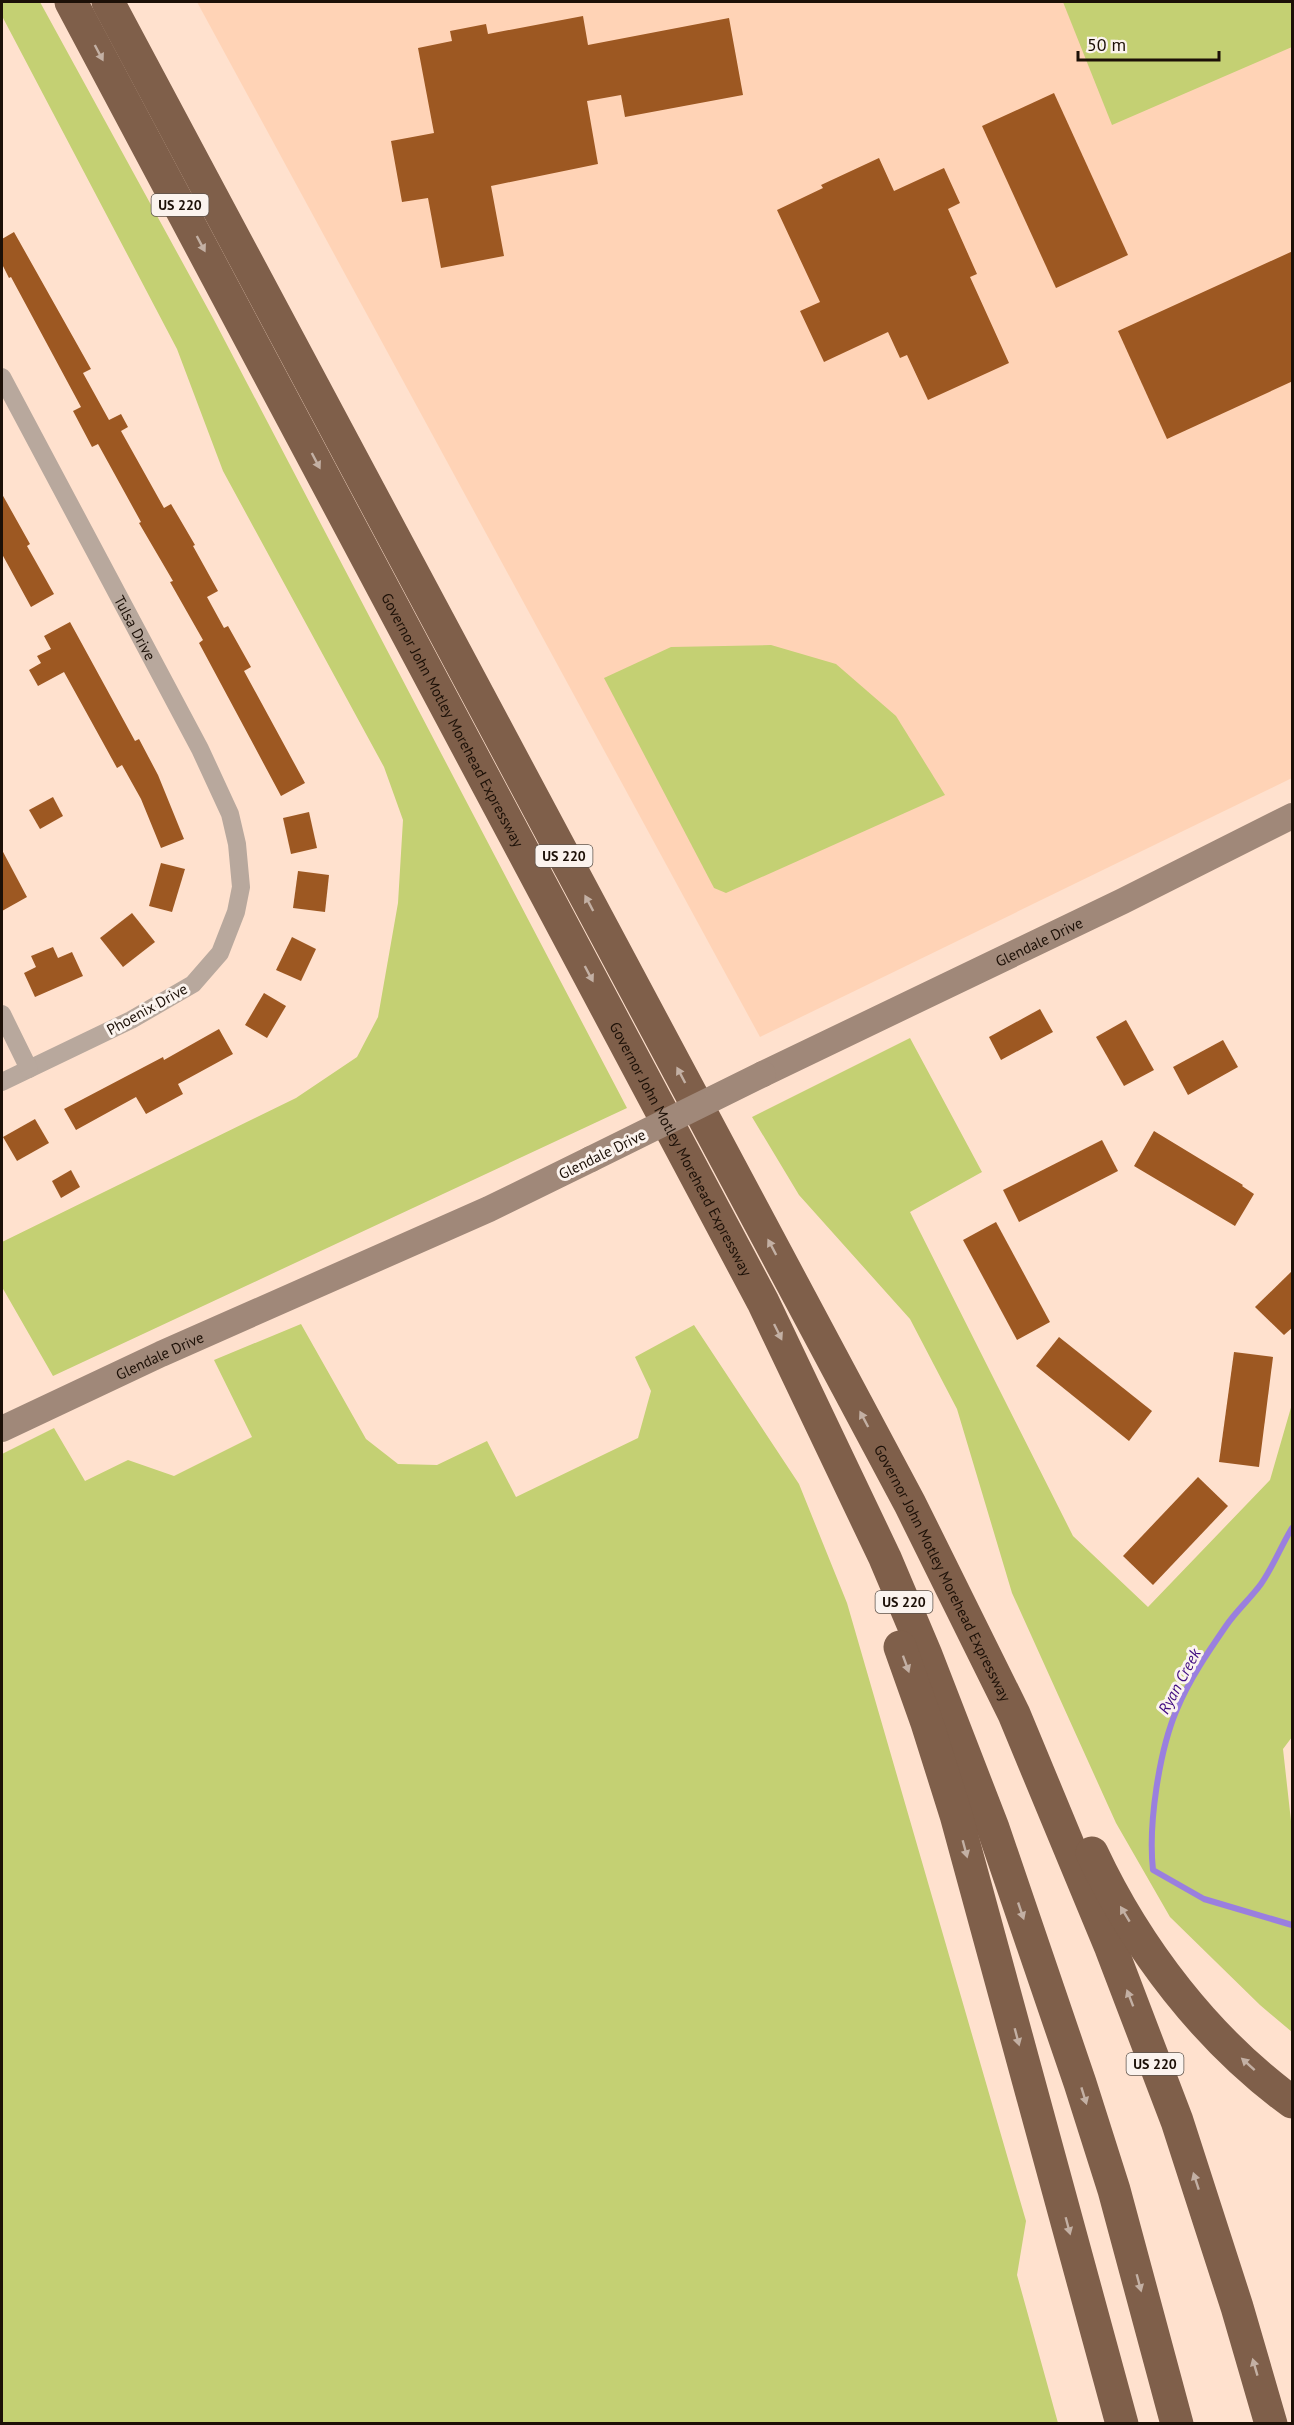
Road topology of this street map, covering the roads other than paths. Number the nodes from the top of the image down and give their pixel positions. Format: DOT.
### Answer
graph roads {
  1 [pos="71,2"];
  2 [pos="108,2"];
  3 [pos="2,377"];
  4 [pos="1293,816"];
  5 [pos="241,887"];
  6 [pos="2,1014"];
  7 [pos="29,1069"];
  8 [pos="2,1082"];
  9 [pos="2,1429"];
  10 [pos="844,1469"];
  11 [pos="1014,1714"];
  12 [pos="1293,2102"];
  13 [pos="1122,2424"];
  14 [pos="1177,2424"];
  15 [pos="1271,2424"];
  1 -- 10 [label="highway, Governor John Motley Morehead Expressway / US 220, one-way"];
  11 -- 2 [label="highway, Governor John Motley Morehead Expressway / US 220, one-way"];
  3 -- 5 [label="street, Tulsa Drive"];
  4 -- 9 [label="street, Glendale Drive, bridge"];
  5 -- 7 [label="street, Phoenix Drive"];
  6 -- 7 [label="street"];
  7 -- 8 [label="street, Phoenix Drive"];
  10 -- 13 [label="highway, one-way"];
  10 -- 14 [label="highway, Governor John Motley Morehead Expressway / US 220, one-way"];
  12 -- 11 [label="highway, one-way"];
  15 -- 11 [label="highway, US 220, one-way"];
}
